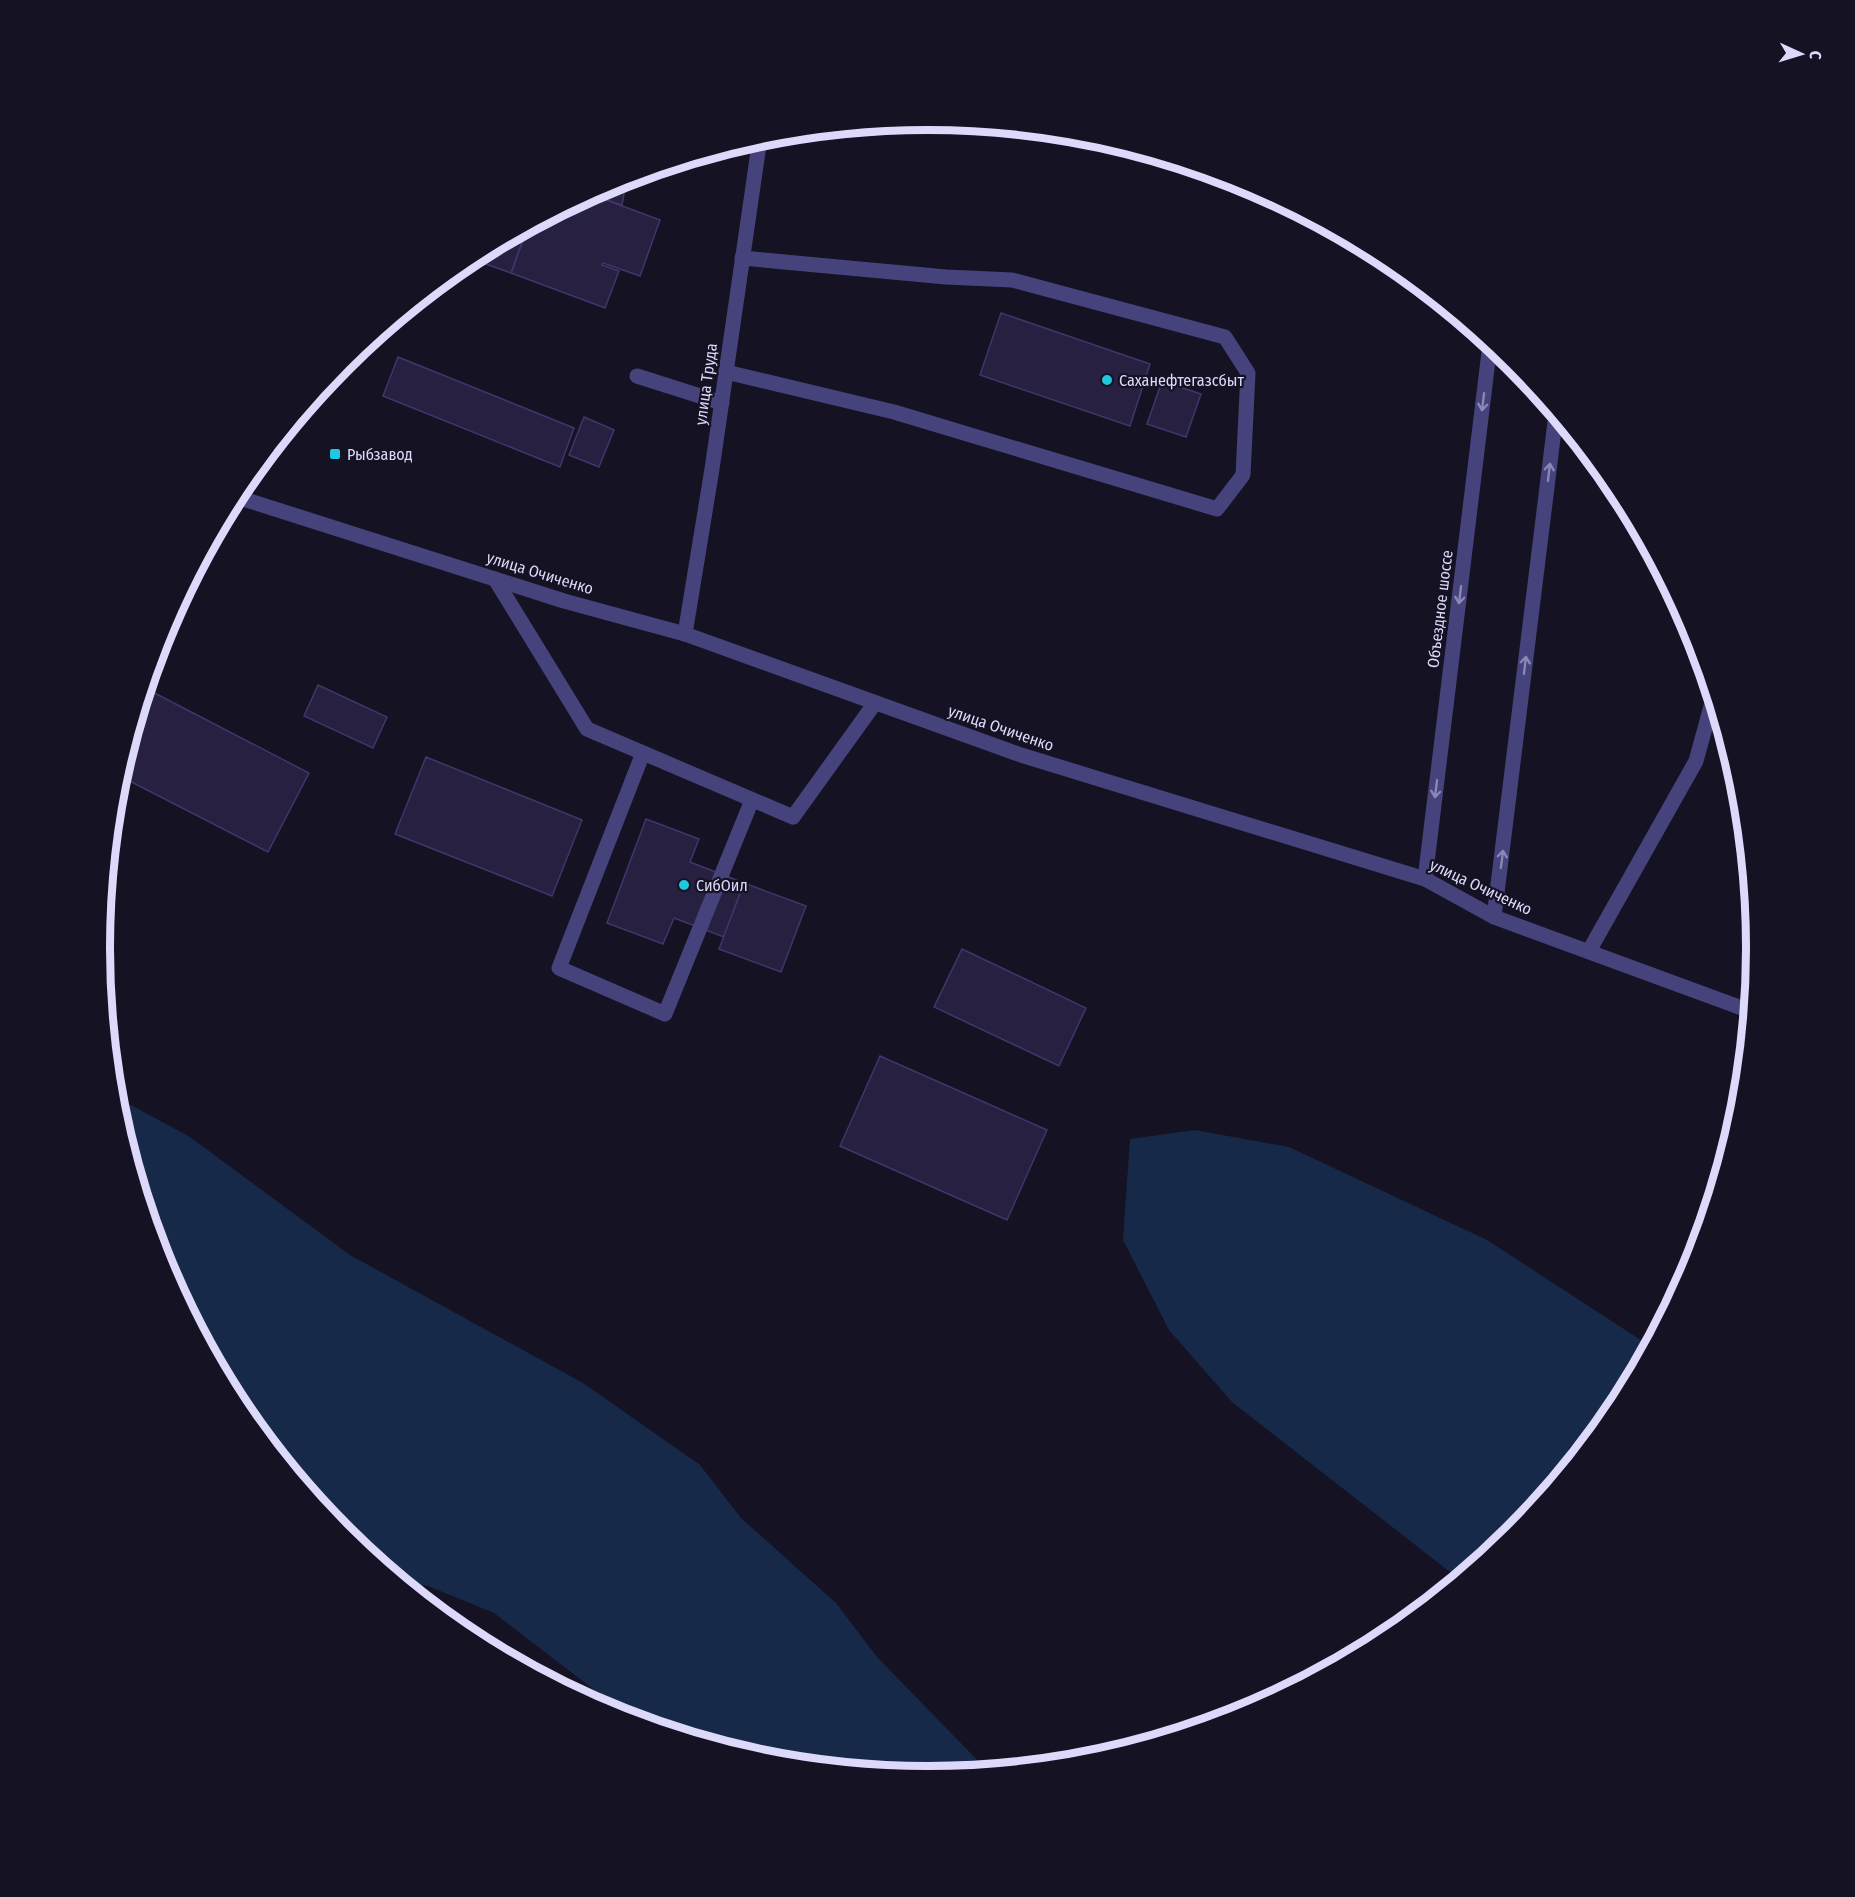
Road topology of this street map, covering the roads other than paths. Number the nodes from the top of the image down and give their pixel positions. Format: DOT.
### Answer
graph roads {
  1 [pos="758,148"];
  2 [pos="742,258"];
  3 [pos="1489,354"];
  4 [pos="726,372"];
  5 [pos="637,376"];
  6 [pos="722,403"];
  7 [pos="1555,424"];
  8 [pos="244,499"];
  9 [pos="495,579"];
  10 [pos="685,634"];
  11 [pos="875,703"];
  12 [pos="1710,711"];
  13 [pos="643,753"];
  14 [pos="752,800"];
  15 [pos="1425,879"];
  16 [pos="1494,917"];
  17 [pos="1589,951"];
  18 [pos="1743,1009"];
  1 -- 2 [label="street, улица Труда"];
  2 -- 4 [label="street, улица Труда"];
  2 -- 4 [label="street"];
  3 -- 15 [label="street, Объездное шоссе, one-way"];
  4 -- 6 [label="street, улица Труда"];
  5 -- 6 [label="street"];
  6 -- 10 [label="street, улица Труда"];
  16 -- 7 [label="street, one-way"];
  8 -- 9 [label="street, улица Очиченко"];
  9 -- 10 [label="street, улица Очиченко"];
  9 -- 13 [label="street"];
  10 -- 11 [label="street, улица Очиченко"];
  11 -- 14 [label="street"];
  11 -- 15 [label="street, улица Очиченко"];
  12 -- 17 [label="street"];
  13 -- 14 [label="street"];
  13 -- 14 [label="street"];
  15 -- 16 [label="street, улица Очиченко"];
  16 -- 17 [label="street, улица Очиченко"];
  17 -- 18 [label="street, улица Очиченко"];
}
